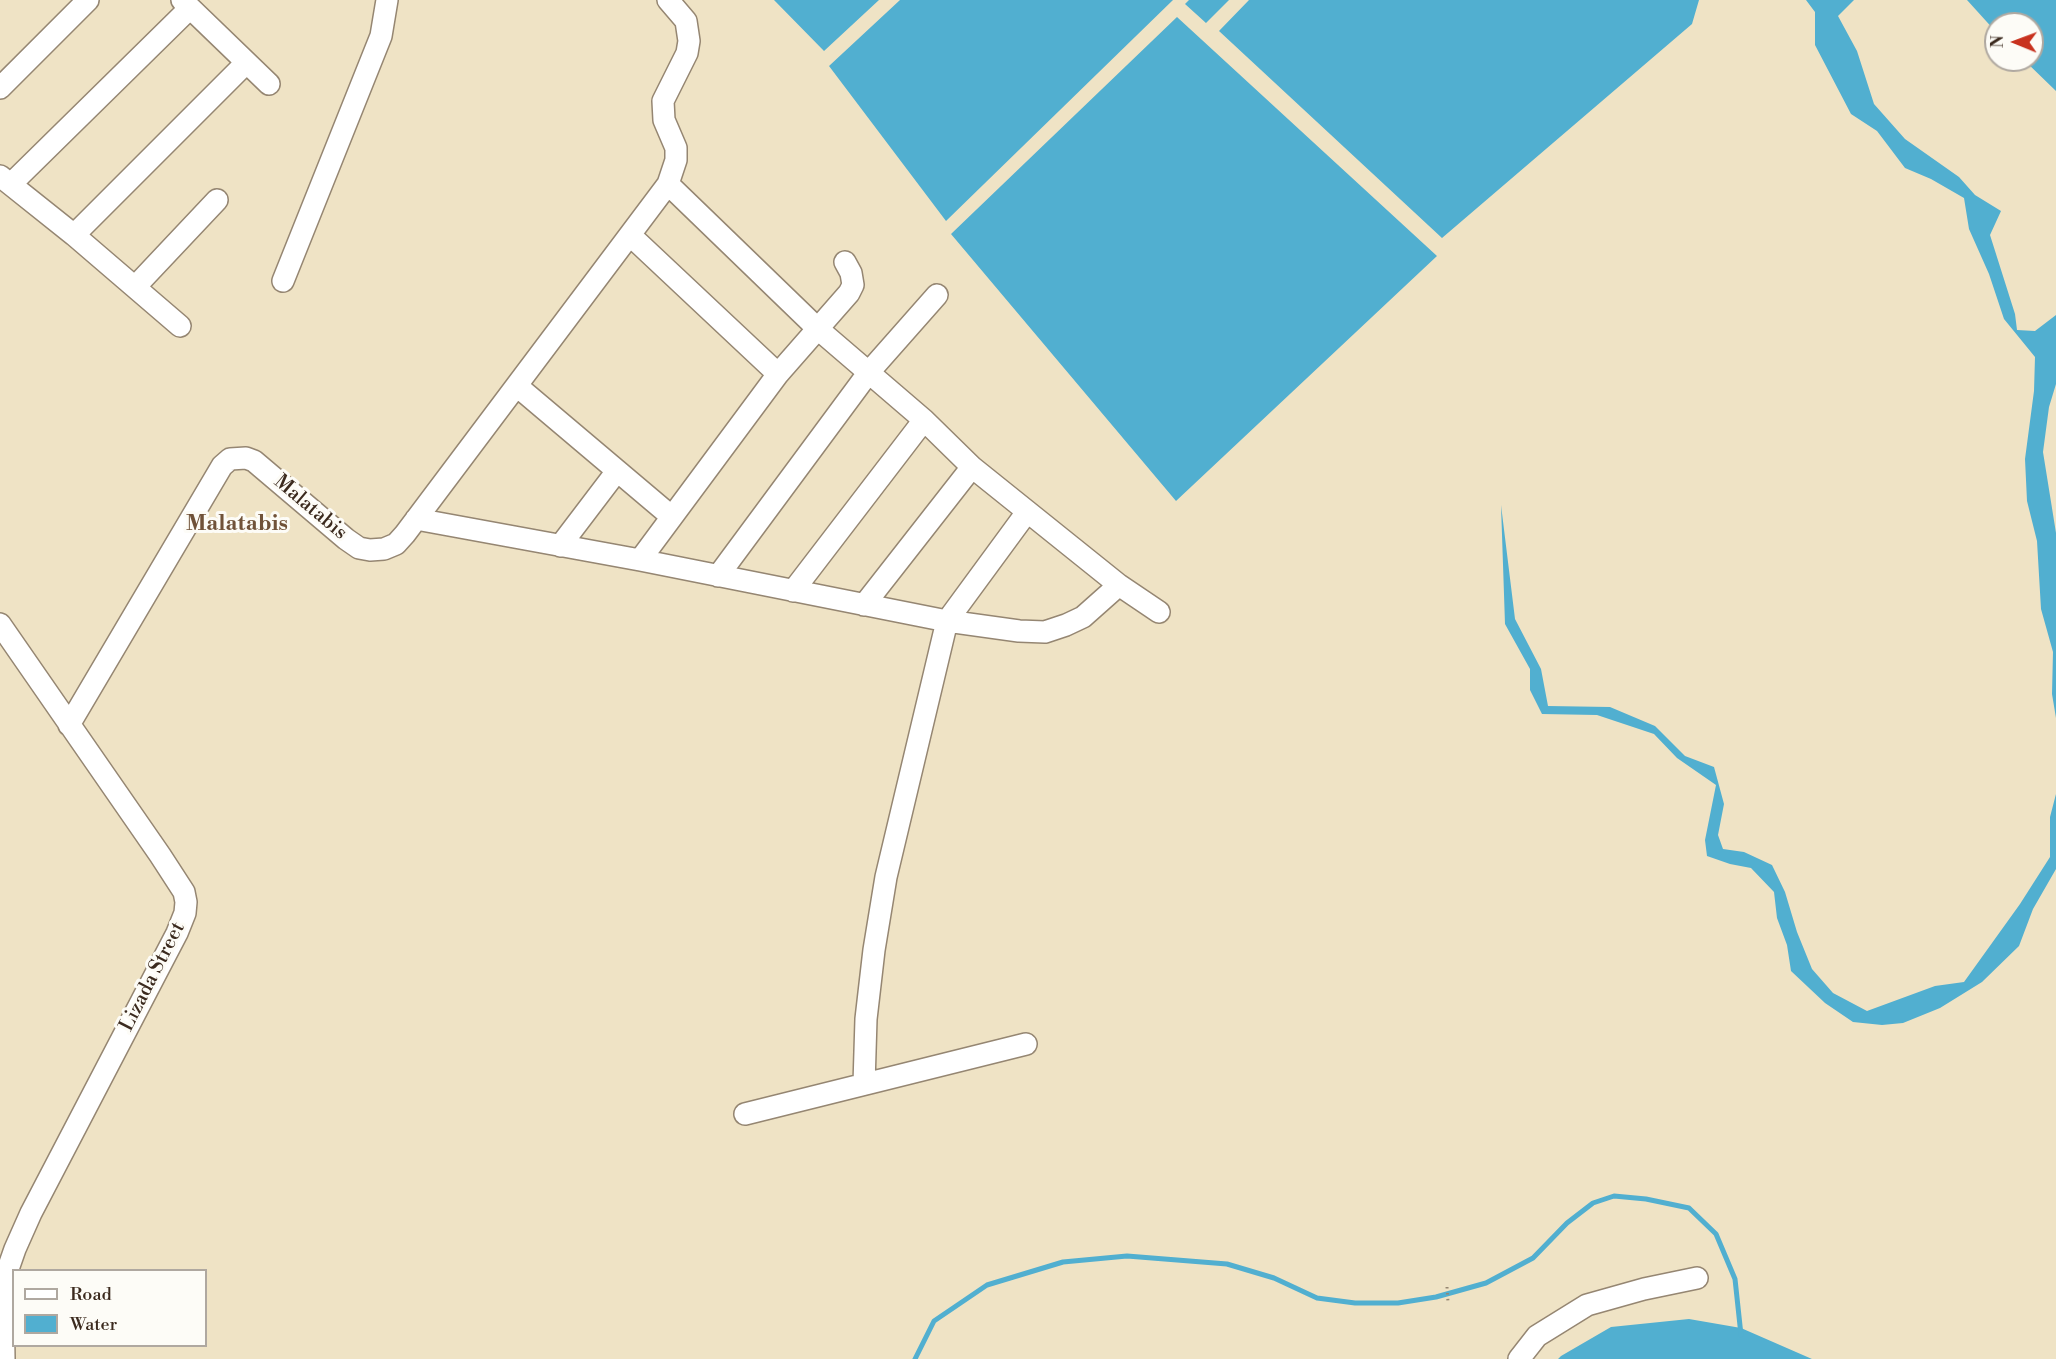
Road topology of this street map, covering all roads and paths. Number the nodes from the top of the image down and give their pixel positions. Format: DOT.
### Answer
graph roads {
  1 [pos="88,0"];
  2 [pos="387,0"];
  3 [pos="668,0"];
  4 [pos="186,4"];
  5 [pos="246,63"];
  6 [pos="269,84"];
  7 [pos="0,88"];
  8 [pos="5,180"];
  9 [pos="668,184"];
  10 [pos="217,200"];
  11 [pos="74,234"];
  12 [pos="630,235"];
  13 [pos="845,262"];
  14 [pos="283,281"];
  15 [pos="135,287"];
  16 [pos="937,295"];
  17 [pos="180,326"];
  18 [pos="818,329"];
  19 [pos="869,372"];
  20 [pos="778,374"];
  21 [pos="517,386"];
  22 [pos="924,420"];
  23 [pos="972,467"];
  24 [pos="617,471"];
  25 [pos="1027,512"];
  26 [pos="672,517"];
  27 [pos="416,519"];
  28 [pos="560,546"];
  29 [pos="640,560"];
  30 [pos="718,576"];
  31 [pos="1119,585"];
  32 [pos="792,591"];
  33 [pos="864,605"];
  34 [pos="1159,612"];
  35 [pos="947,621"];
  36 [pos="0,624"];
  37 [pos="69,724"];
  38 [pos="1026,1044"];
  39 [pos="864,1084"];
  40 [pos="745,1114"];
  41 [pos="1697,1278"];
  42 [pos="1447,1287"];
  43 [pos="1448,1302"];
  44 [pos="4,1359"];
  45 [pos="1519,1359"];
  1 -- 7 [label="street"];
  2 -- 14 [label="street"];
  3 -- 9 [label="street"];
  4 -- 5 [label="street"];
  4 -- 8 [label="street"];
  5 -- 6 [label="street"];
  5 -- 11 [label="street"];
  8 -- 11 [label="street"];
  9 -- 12 [label="street, Malatabis"];
  9 -- 18 [label="street"];
  10 -- 15 [label="street"];
  11 -- 15 [label="street"];
  12 -- 20 [label="street"];
  12 -- 21 [label="street, Malatabis"];
  13 -- 18 [label="street"];
  15 -- 17 [label="street"];
  16 -- 19 [label="street"];
  18 -- 19 [label="street"];
  18 -- 20 [label="street"];
  19 -- 22 [label="street"];
  19 -- 30 [label="street"];
  20 -- 26 [label="street"];
  21 -- 24 [label="street"];
  21 -- 27 [label="street, Malatabis"];
  22 -- 23 [label="street"];
  22 -- 32 [label="street"];
  23 -- 25 [label="street"];
  23 -- 33 [label="street"];
  24 -- 26 [label="street"];
  24 -- 28 [label="street"];
  25 -- 31 [label="street"];
  25 -- 35 [label="street"];
  26 -- 29 [label="street"];
  27 -- 28 [label="street"];
  27 -- 37 [label="street, Malatabis"];
  28 -- 29 [label="street"];
  29 -- 30 [label="street"];
  30 -- 32 [label="street"];
  31 -- 34 [label="street"];
  31 -- 35 [label="street"];
  32 -- 33 [label="street"];
  33 -- 35 [label="street"];
  35 -- 39 [label="street"];
  36 -- 37 [label="street, Lizada Street"];
  37 -- 44 [label="street, Lizada Street"];
  38 -- 39 [label="street"];
  39 -- 40 [label="street"];
  41 -- 45 [label="street"];
  42 -- 43 [label="path"];
}
